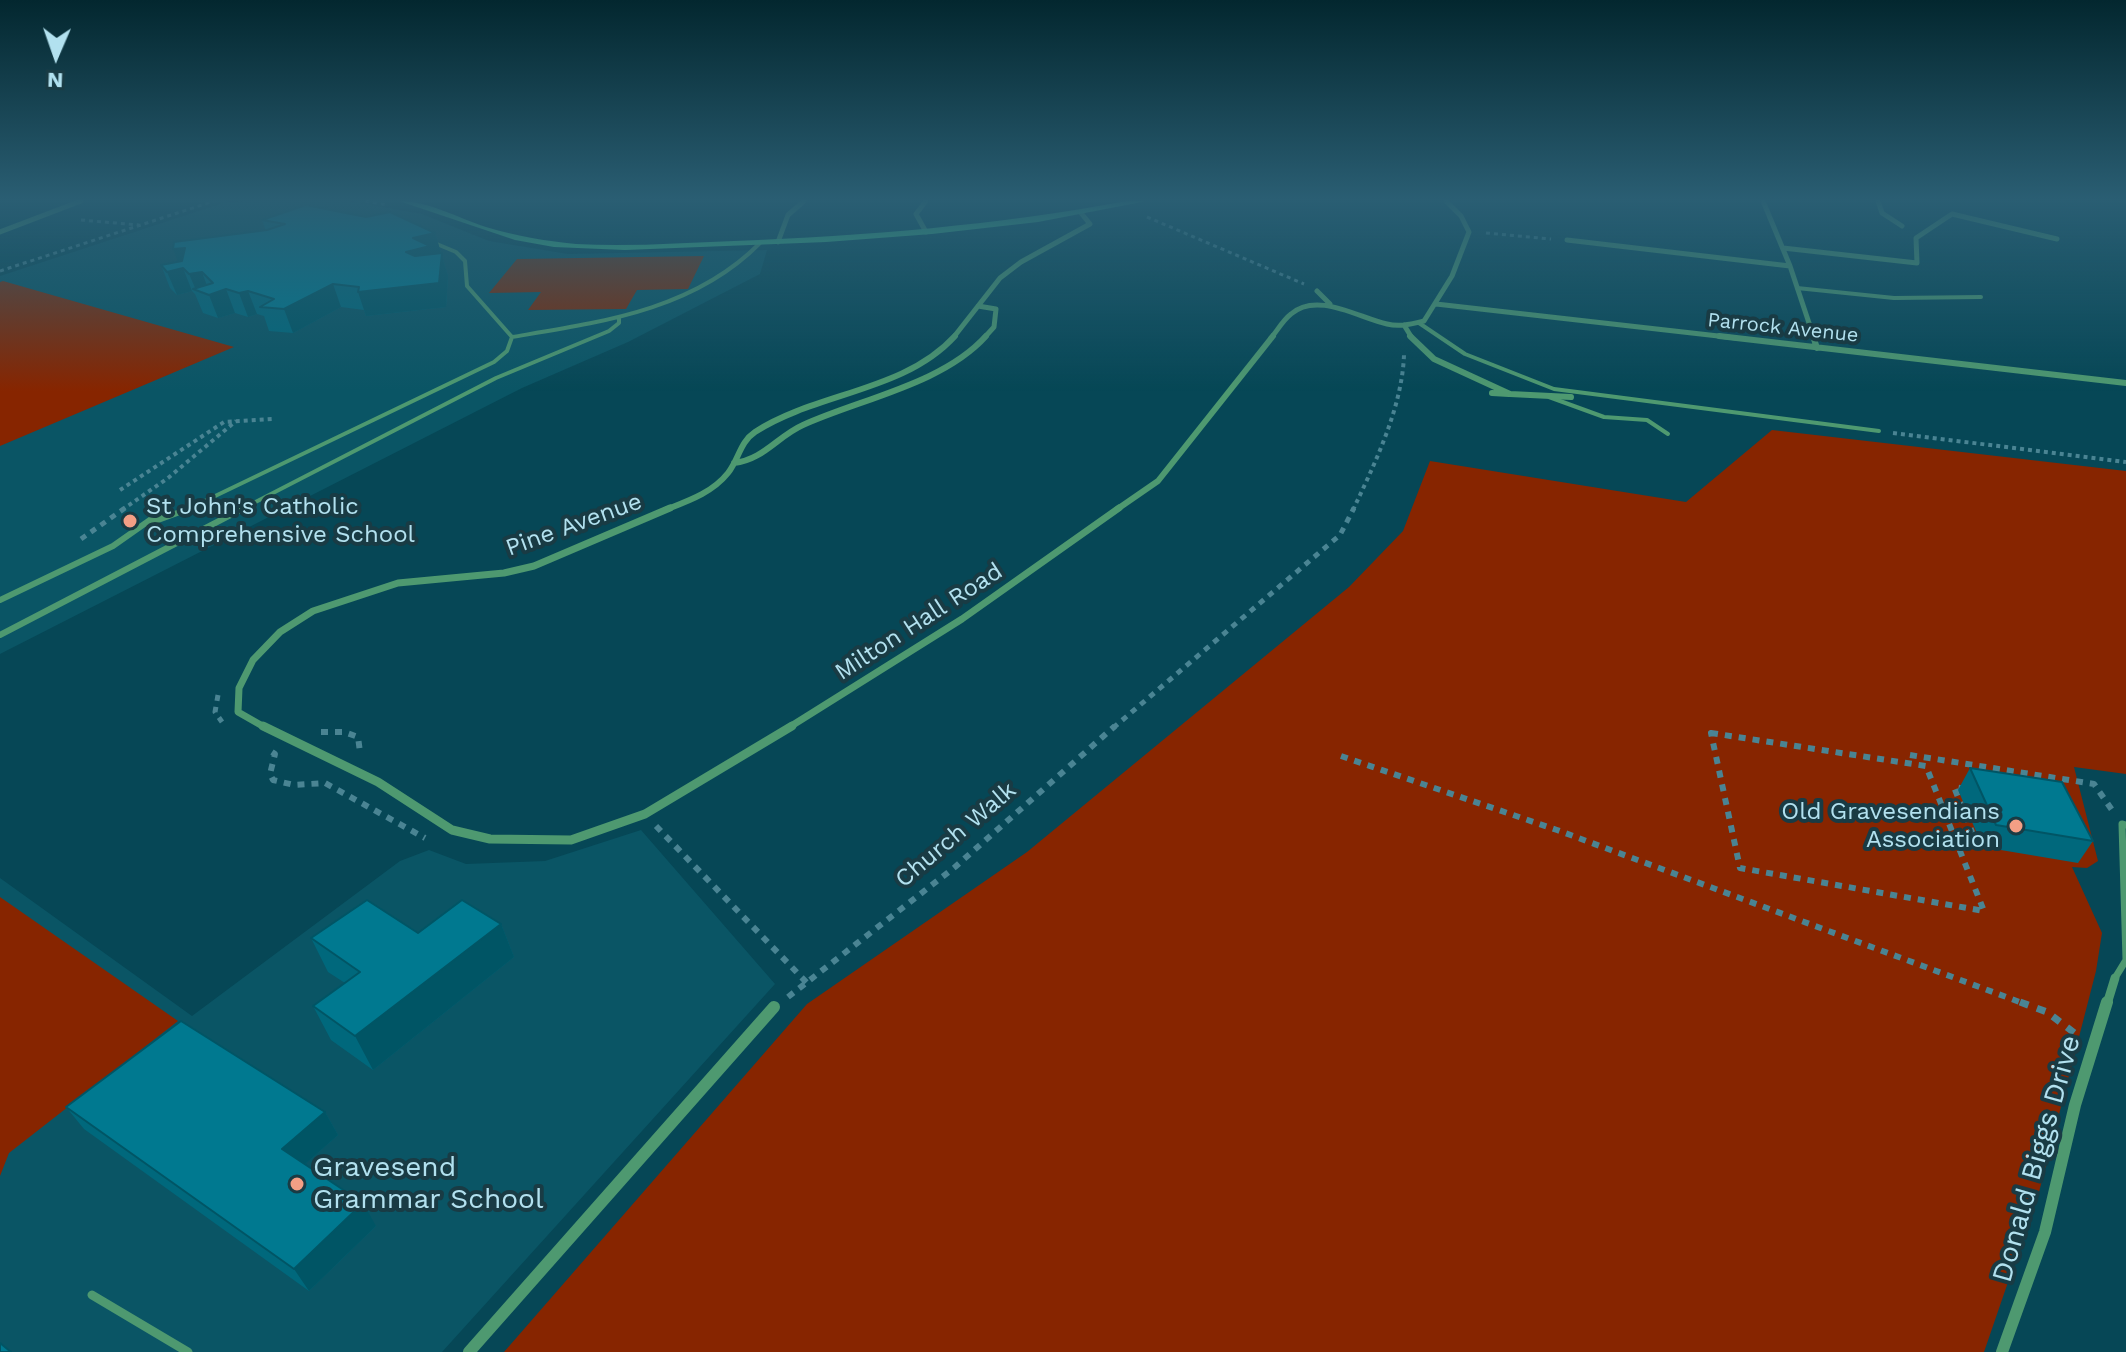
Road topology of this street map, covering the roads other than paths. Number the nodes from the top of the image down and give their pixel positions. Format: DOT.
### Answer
graph roads {
  1 [pos="468,264"];
  2 [pos="738,264"];
  3 [pos="1021,264"];
  4 [pos="1456,264"];
  5 [pos="1774,264"];
  6 [pos="1790,266"];
  7 [pos="1797,288"];
  8 [pos="1317,291"];
  9 [pos="1981,297"];
  10 [pos="1331,304"];
  11 [pos="1436,304"];
  12 [pos="978,306"];
  13 [pos="619,317"];
  14 [pos="1419,323"];
  15 [pos="1404,325"];
  16 [pos="512,337"];
  17 [pos="1817,348"];
  18 [pos="2126,383"];
  19 [pos="1492,393"];
  20 [pos="1510,394"];
  21 [pos="1548,396"];
  22 [pos="1571,397"];
  23 [pos="1879,431"];
  24 [pos="1668,434"];
  25 [pos="734,463"];
  26 [pos="170,506"];
  27 [pos="147,524"];
  28 [pos="0,600"];
  29 [pos="0,635"];
  30 [pos="2124,824"];
  31 [pos="452,830"];
  32 [pos="2115,978"];
  33 [pos="774,1007"];
  34 [pos="92,1295"];
  35 [pos="188,1352"];
  36 [pos="469,1352"];
  37 [pos="2002,1352"];
  1 -- 16 [label="lane"];
  2 -- 13 [label="lane"];
  3 -- 12 [label="street, Pine Avenue"];
  4 -- 11 [label="street"];
  5 -- 6 [label="street"];
  6 -- 7 [label="street"];
  7 -- 9 [label="lane"];
  7 -- 17 [label="street"];
  8 -- 10 [label="street"];
  10 -- 15 [label="street"];
  10 -- 31 [label="street, Milton Hall Road"];
  11 -- 14 [label="street"];
  11 -- 17 [label="street, Parrock Avenue"];
  12 -- 25 [label="street, Pine Avenue"];
  12 -- 25 [label="street, Pine Avenue"];
  13 -- 16 [label="lane"];
  13 -- 29 [label="lane"];
  14 -- 15 [label="street"];
  14 -- 23 [label="lane"];
  15 -- 20 [label="street"];
  16 -- 27 [label="lane"];
  17 -- 18 [label="street, Parrock Avenue"];
  19 -- 20 [label="street"];
  20 -- 21 [label="street"];
  21 -- 22 [label="street"];
  21 -- 24 [label="lane"];
  25 -- 31 [label="street, Pine Avenue"];
  26 -- 27 [label="lane"];
  27 -- 28 [label="lane"];
  30 -- 32 [label="lane"];
  32 -- 37 [label="street, Donald Biggs Drive"];
  33 -- 36 [label="street"];
  34 -- 35 [label="lane"];
}
